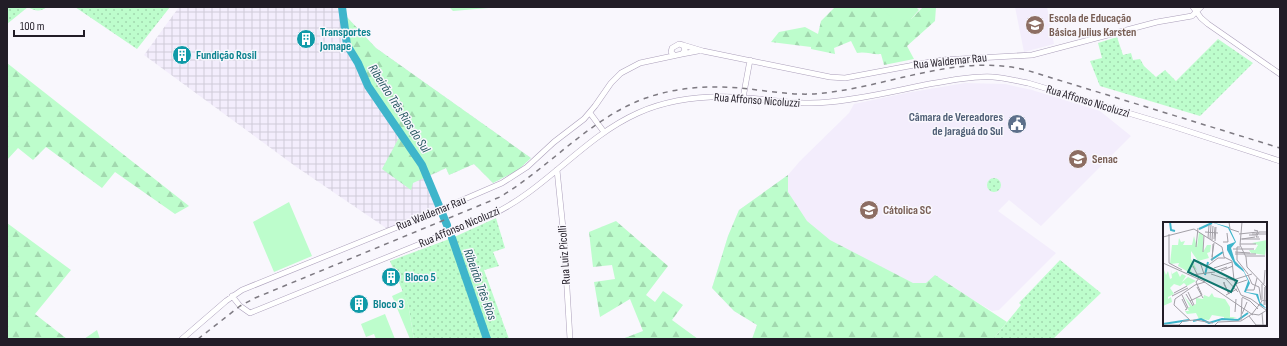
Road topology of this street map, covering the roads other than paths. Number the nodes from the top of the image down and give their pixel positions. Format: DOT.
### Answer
graph roads {
  1 [pos="1201,7"];
  2 [pos="1195,9"];
  3 [pos="683,45"];
  4 [pos="701,51"];
  5 [pos="672,53"];
  6 [pos="682,54"];
  7 [pos="750,60"];
  8 [pos="1280,74"];
  9 [pos="743,98"];
  10 [pos="590,113"];
  11 [pos="604,132"];
  12 [pos="1280,161"];
  13 [pos="557,170"];
  14 [pos="232,296"];
  15 [pos="182,339"];
  16 [pos="570,339"];
  1 -- 2 [label="street"];
  2 -- 7 [label="street, Rua Waldemar Rau"];
  2 -- 8 [label="street"];
  3 -- 4 [label="street, Rua Waldemar Rau"];
  3 -- 5 [label="street"];
  3 -- 6 [label="street"];
  4 -- 6 [label="street, Rua Waldemar Rau"];
  4 -- 7 [label="street, Rua Waldemar Rau"];
  5 -- 6 [label="street, Rua Waldemar Rau"];
  5 -- 10 [label="street, Rua Waldemar Rau"];
  7 -- 9 [label="street"];
  9 -- 11 [label="street, Rua Affonso Nicoluzzi"];
  9 -- 12 [label="street, Rua Affonso Nicoluzzi"];
  10 -- 11 [label="street"];
  10 -- 14 [label="street, Rua Waldemar Rau"];
  11 -- 13 [label="street, Rua Affonso Nicoluzzi"];
  13 -- 14 [label="street, Rua Affonso Nicoluzzi"];
  13 -- 16 [label="street, Rua Luiz Picolli"];
  14 -- 15 [label="street, Rua Waldemar Rau"];
}
